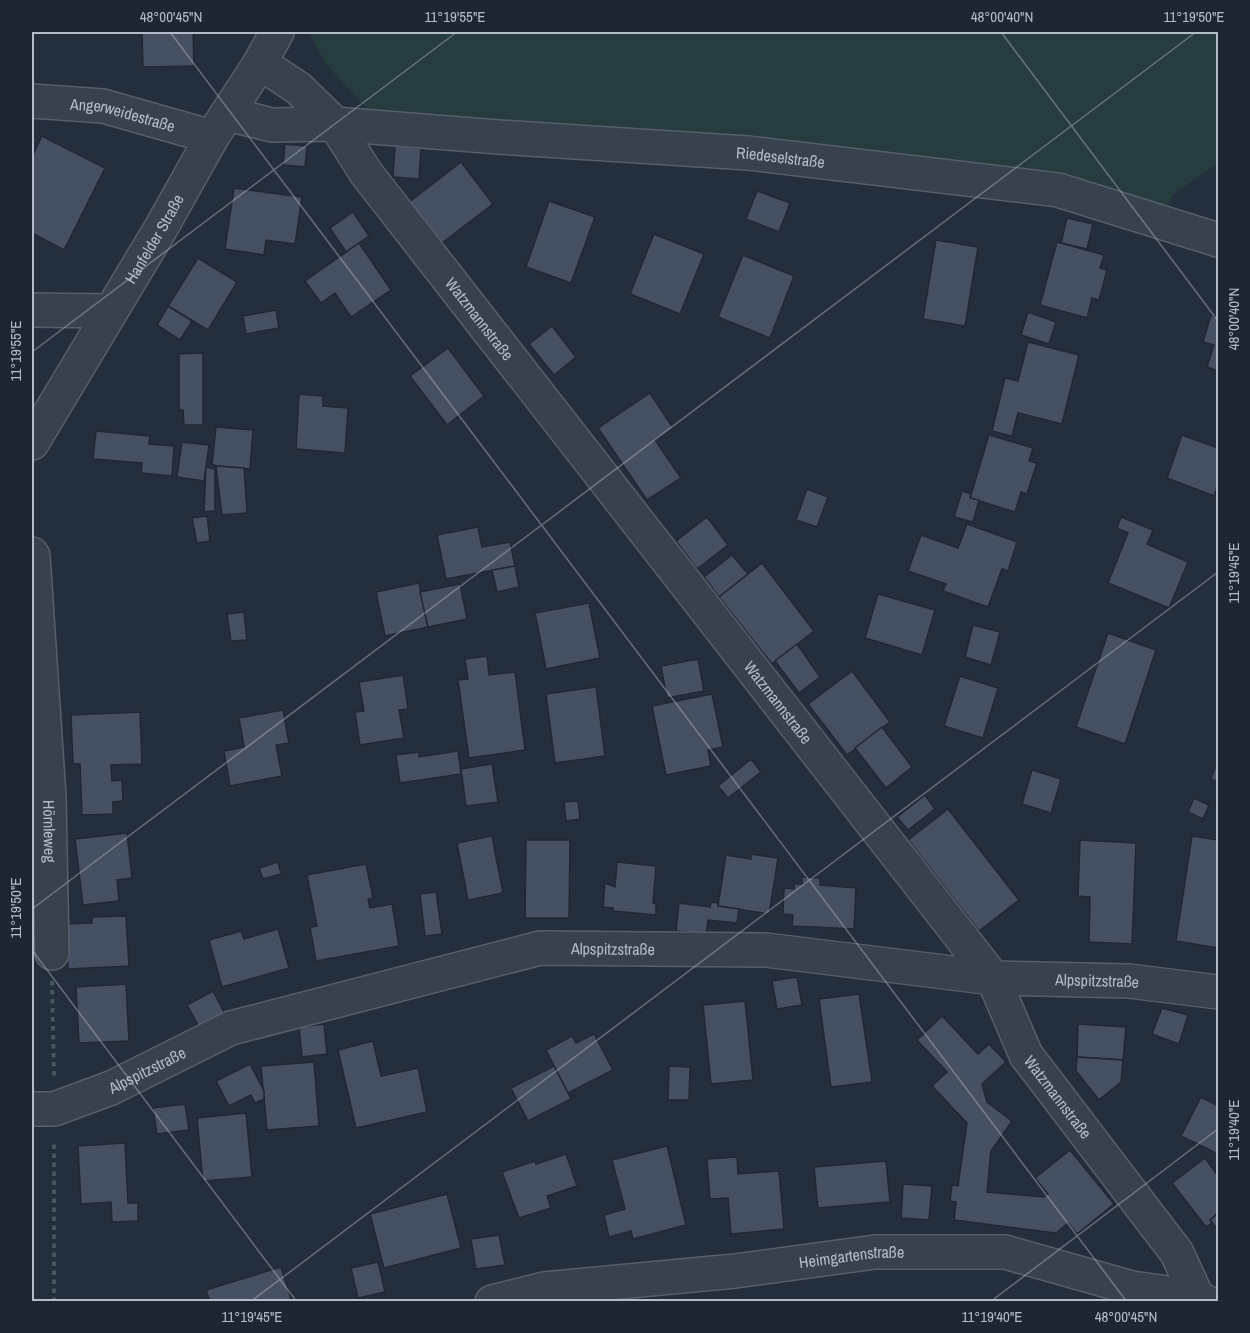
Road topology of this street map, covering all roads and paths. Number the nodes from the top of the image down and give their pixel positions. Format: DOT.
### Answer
graph roads {
  1 [pos="277,32"];
  2 [pos="260,63"];
  3 [pos="32,101"];
  4 [pos="335,124"];
  5 [pos="219,126"];
  6 [pos="1218,240"];
  7 [pos="32,310"];
  8 [pos="111,311"];
  9 [pos="32,443"];
  10 [pos="32,554"];
  11 [pos="52,953"];
  12 [pos="993,978"];
  13 [pos="1218,992"];
  14 [pos="43,1109"];
  15 [pos="1202,1299"];
  16 [pos="54,1302"];
  17 [pos="492,1302"];
  1 -- 2 [label="street, Hanfelder Straße"];
  2 -- 4 [label="street, Watzmannstraße"];
  2 -- 5 [label="street, Hanfelder Straße"];
  3 -- 5 [label="street, Angerweidestraße"];
  4 -- 5 [label="street, Angerweidestraße"];
  4 -- 6 [label="street, Riedeselstraße"];
  4 -- 12 [label="street, Watzmannstraße"];
  5 -- 8 [label="street, Hanfelder Straße"];
  7 -- 8 [label="street"];
  8 -- 9 [label="street, Hanfelder Straße"];
  10 -- 11 [label="street, Hörnleweg"];
  11 -- 14 [label="path"];
  12 -- 13 [label="street, Alpspitzstraße"];
  12 -- 14 [label="street, Alpspitzstraße"];
  12 -- 15 [label="street, Watzmannstraße"];
  14 -- 16 [label="path"];
  15 -- 17 [label="street, Heimgartenstraße"];
}
